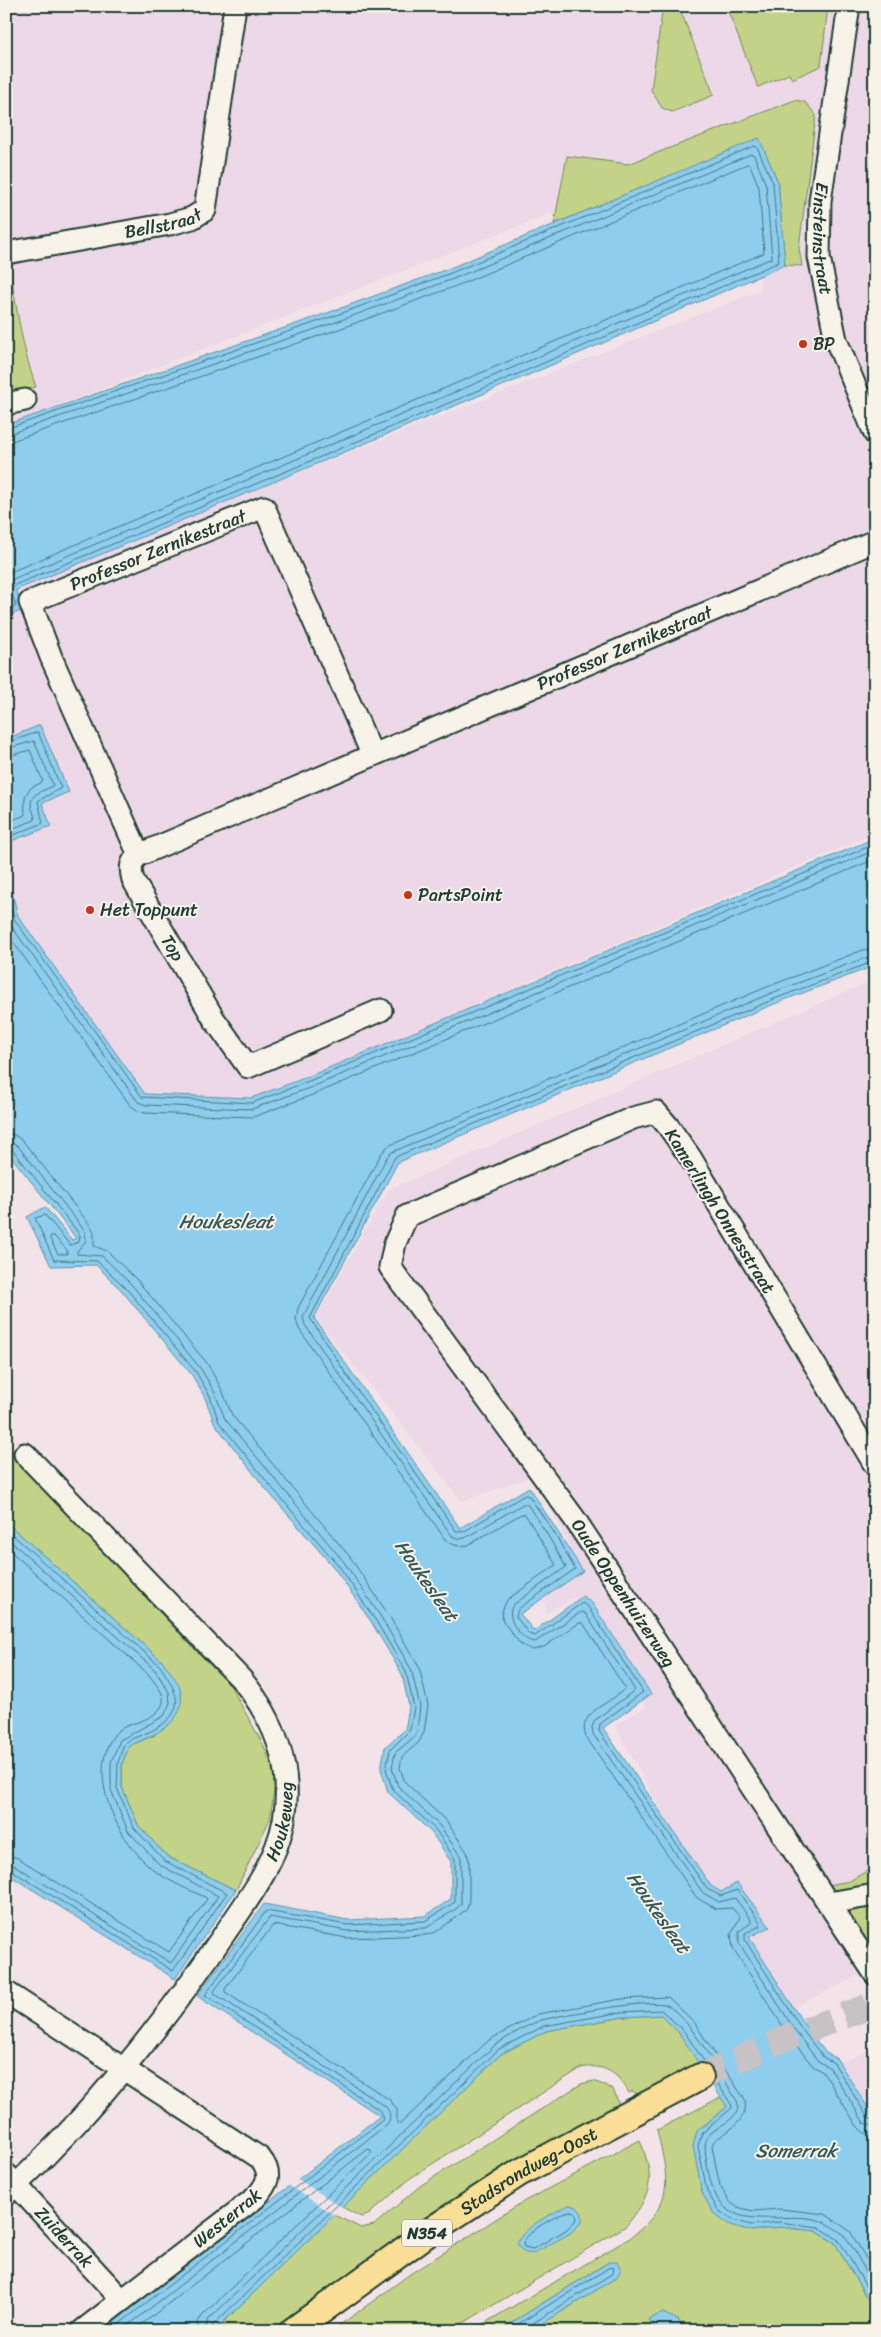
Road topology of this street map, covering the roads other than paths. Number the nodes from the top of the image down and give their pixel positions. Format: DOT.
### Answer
graph roads {
  1 [pos="235,6"];
  2 [pos="849,6"];
  3 [pos="6,253"];
  4 [pos="875,434"];
  5 [pos="875,541"];
  6 [pos="372,754"];
  7 [pos="139,855"];
  8 [pos="381,1010"];
  9 [pos="407,1216"];
  10 [pos="25,1454"];
  11 [pos="875,1465"];
  12 [pos="875,1895"];
  13 [pos="829,1903"];
  14 [pos="875,1974"];
  15 [pos="6,1992"];
  16 [pos="124,2069"];
  17 [pos="700,2077"];
  18 [pos="10,2184"];
  19 [pos="122,2300"];
  20 [pos="82,2331"];
  21 [pos="293,2331"];
  1 -- 3 [label="street, Bellstraat"];
  2 -- 4 [label="street, Einsteinstraat"];
  5 -- 6 [label="street, Professor Zernikestraat"];
  6 -- 7 [label="street, Professor Zernikestraat"];
  6 -- 7 [label="street, Professor Zernikestraat"];
  7 -- 8 [label="street, Top"];
  9 -- 11 [label="street, Kamerlingh Onnesstraat"];
  9 -- 13 [label="street, Oude Oppenhuizerweg"];
  10 -- 16 [label="street, Houkeweg"];
  12 -- 13 [label="street"];
  13 -- 14 [label="street, Oude Oppenhuizerweg"];
  15 -- 16 [label="street"];
  16 -- 18 [label="street, Houkeweg"];
  16 -- 19 [label="street, Westerrak"];
  17 -- 21 [label="main road, Stadsrondweg-Oost / N354"];
  18 -- 19 [label="street, Zuiderrak"];
  19 -- 20 [label="street, Westerrak"];
}
